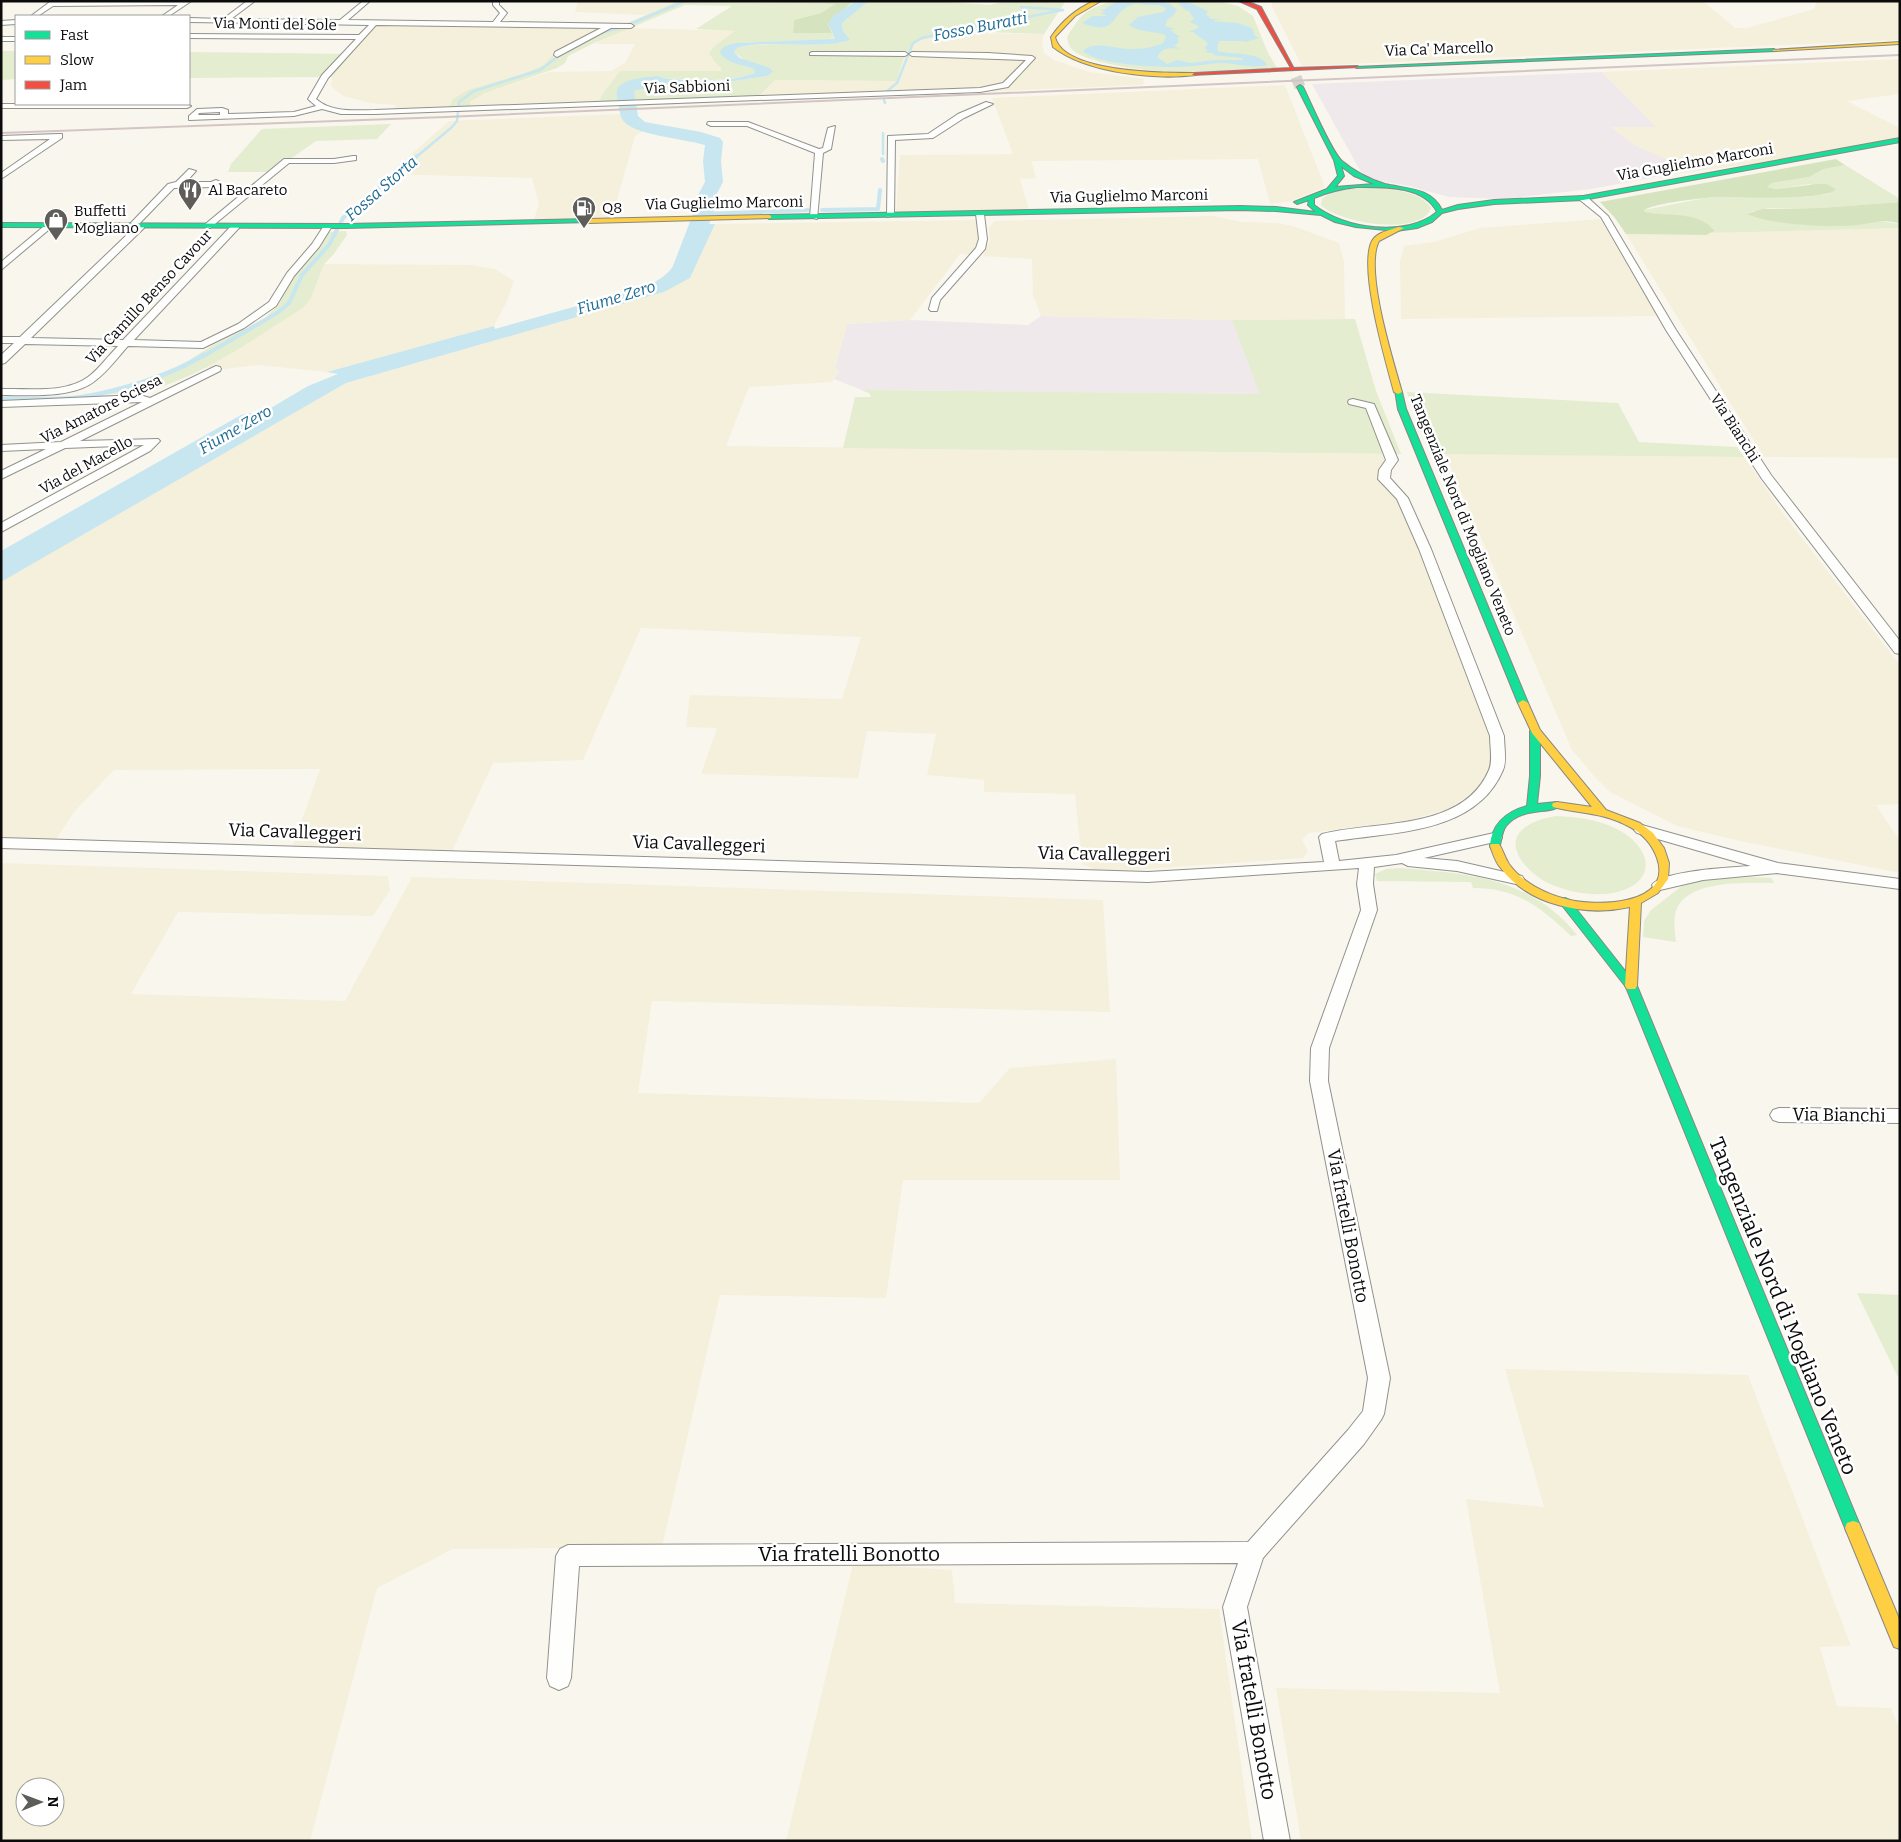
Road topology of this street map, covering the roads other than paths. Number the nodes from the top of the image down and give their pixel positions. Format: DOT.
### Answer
graph roads {
  1 [pos="252,1"];
  2 [pos="367,1"];
  3 [pos="496,1"];
  4 [pos="1099,1"];
  5 [pos="1241,1"];
  6 [pos="187,2"];
  7 [pos="54,3"];
  8 [pos="1260,5"];
  9 [pos="36,15"];
  10 [pos="166,15"];
  11 [pos="404,16"];
  12 [pos="190,20"];
  13 [pos="197,20"];
  14 [pos="225,20"];
  15 [pos="15,22"];
  16 [pos="342,22"];
  17 [pos="1,23"];
  18 [pos="374,23"];
  19 [pos="399,23"];
  20 [pos="190,24"];
  21 [pos="494,24"];
  22 [pos="610,26"];
  23 [pos="631,26"];
  24 [pos="190,36"];
  25 [pos="361,38"];
  26 [pos="1,39"];
  27 [pos="15,39"];
  28 [pos="1900,43"];
  29 [pos="812,54"];
  30 [pos="561,55"];
  31 [pos="990,104"];
  32 [pos="1,106"];
  33 [pos="187,106"];
  34 [pos="323,107"];
  35 [pos="223,116"];
  36 [pos="711,124"];
  37 [pos="832,128"];
  38 [pos="1,138"];
  39 [pos="1900,140"];
  40 [pos="819,152"];
  41 [pos="353,158"];
  42 [pos="1337,160"];
  43 [pos="192,171"];
  44 [pos="1,177"];
  45 [pos="216,182"];
  46 [pos="179,184"];
  47 [pos="1389,187"];
  48 [pos="1330,189"];
  49 [pos="1424,196"];
  50 [pos="1313,198"];
  51 [pos="1583,198"];
  52 [pos="1494,202"];
  53 [pos="1240,208"];
  54 [pos="1440,212"];
  55 [pos="980,214"];
  56 [pos="1319,214"];
  57 [pos="890,215"];
  58 [pos="814,217"];
  59 [pos="1342,223"];
  60 [pos="1,225"];
  61 [pos="49,225"];
  62 [pos="137,226"];
  63 [pos="208,226"];
  64 [pos="236,226"];
  65 [pos="328,226"];
  66 [pos="1401,228"];
  67 [pos="1372,248"];
  68 [pos="1,267"];
  69 [pos="934,309"];
  70 [pos="1,340"];
  71 [pos="22,341"];
  72 [pos="126,343"];
  73 [pos="1,361"];
  74 [pos="216,369"];
  75 [pos="1,392"];
  76 [pos="150,401"];
  77 [pos="1354,402"];
  78 [pos="1,404"];
  79 [pos="62,446"];
  80 [pos="1,448"];
  81 [pos="1,476"];
  82 [pos="1,528"];
  83 [pos="1900,650"];
  84 [pos="1535,731"];
  85 [pos="1532,807"];
  86 [pos="1602,812"];
  87 [pos="1637,828"];
  88 [pos="1494,838"];
  89 [pos="1,843"];
  90 [pos="1396,860"];
  91 [pos="1367,863"];
  92 [pos="1334,866"];
  93 [pos="1777,868"];
  94 [pos="1516,879"];
  95 [pos="1900,884"];
  96 [pos="1660,885"];
  97 [pos="1564,902"];
  98 [pos="1636,902"];
  99 [pos="1631,986"];
  100 [pos="1779,1115"];
  101 [pos="1900,1116"];
  102 [pos="1253,1552"];
  103 [pos="1900,1641"];
  104 [pos="559,1678"];
  105 [pos="1277,1841"];
  1 -- 14 [label="street"];
  2 -- 16 [label="street"];
  3 -- 21 [label="street"];
  4 -- 28 [label="main road, Via Ca' Marcello"];
  5 -- 8 [label="main road"];
  6 -- 7 [label="street"];
  6 -- 10 [label="street"];
  7 -- 9 [label="street"];
  8 -- 42 [label="main road"];
  11 -- 19 [label="street"];
  12 -- 13 [label="street"];
  13 -- 14 [label="street"];
  13 -- 20 [label="street, Via Monti del Sole"];
  14 -- 16 [label="street"];
  15 -- 17 [label="street"];
  16 -- 18 [label="street"];
  18 -- 19 [label="street"];
  18 -- 25 [label="street"];
  19 -- 21 [label="street"];
  21 -- 22 [label="street"];
  22 -- 23 [label="street"];
  22 -- 30 [label="street"];
  24 -- 25 [label="street, Via Monti del Sole"];
  25 -- 34 [label="street"];
  26 -- 27 [label="street"];
  29 -- 34 [label="street, Via Sabbioni"];
  31 -- 57 [label="street"];
  32 -- 33 [label="street"];
  34 -- 35 [label="street"];
  36 -- 40 [label="street"];
  37 -- 40 [label="street"];
  38 -- 44 [label="street"];
  39 -- 51 [label="main road, Via Guglielmo Marconi"];
  40 -- 58 [label="street"];
  41 -- 63 [label="street"];
  42 -- 47 [label="main road"];
  42 -- 48 [label="main road"];
  43 -- 46 [label="street"];
  45 -- 46 [label="street"];
  46 -- 62 [label="street"];
  47 -- 48 [label="main road, Via Guglielmo Marconi"];
  47 -- 49 [label="main road, Via Guglielmo Marconi"];
  48 -- 50 [label="main road, Via Guglielmo Marconi"];
  49 -- 52 [label="main road, Via Guglielmo Marconi"];
  49 -- 54 [label="main road"];
  50 -- 53 [label="main road, Via Guglielmo Marconi"];
  50 -- 56 [label="main road"];
  51 -- 52 [label="main road, Via Guglielmo Marconi"];
  51 -- 83 [label="street, Via Bianchi"];
  52 -- 54 [label="main road, Via Guglielmo Marconi"];
  53 -- 55 [label="main road, Via Guglielmo Marconi"];
  53 -- 56 [label="main road, Via Guglielmo Marconi"];
  54 -- 66 [label="main road, Via Guglielmo Marconi"];
  55 -- 57 [label="main road, Via Guglielmo Marconi"];
  55 -- 69 [label="street"];
  56 -- 59 [label="main road, Via Guglielmo Marconi"];
  57 -- 58 [label="main road, Via Guglielmo Marconi"];
  58 -- 65 [label="main road, Via Guglielmo Marconi"];
  59 -- 66 [label="main road, Via Guglielmo Marconi"];
  59 -- 67 [label="main road"];
  60 -- 61 [label="main road, Via Guglielmo Marconi"];
  61 -- 62 [label="main road, Via Guglielmo Marconi"];
  61 -- 68 [label="street"];
  62 -- 63 [label="main road, Via Guglielmo Marconi"];
  62 -- 71 [label="street"];
  63 -- 64 [label="main road, Via Guglielmo Marconi"];
  64 -- 65 [label="main road, Via Guglielmo Marconi"];
  64 -- 72 [label="street, Via Camillo Benso Cavour"];
  65 -- 72 [label="street"];
  66 -- 67 [label="main road"];
  67 -- 84 [label="main road, Tangenziale Nord di Mogliano Veneto"];
  70 -- 71 [label="street"];
  71 -- 72 [label="street"];
  71 -- 73 [label="street"];
  72 -- 75 [label="street, Via Camillo Benso Cavour"];
  74 -- 76 [label="street, Via Amatore Sciesa"];
  76 -- 78 [label="street"];
  76 -- 79 [label="street, Via Amatore Sciesa"];
  77 -- 92 [label="street"];
  79 -- 80 [label="street"];
  79 -- 81 [label="street, Via Amatore Sciesa"];
  79 -- 82 [label="street, Via del Macello"];
  84 -- 85 [label="main road"];
  84 -- 86 [label="main road"];
  85 -- 86 [label="main road"];
  85 -- 88 [label="main road"];
  86 -- 87 [label="main road"];
  87 -- 93 [label="street"];
  87 -- 96 [label="main road"];
  88 -- 90 [label="street"];
  88 -- 94 [label="main road"];
  89 -- 92 [label="street, Via Cavalleggeri"];
  90 -- 91 [label="street, Via Cavalleggeri"];
  90 -- 94 [label="street"];
  91 -- 92 [label="street, Via Cavalleggeri"];
  91 -- 102 [label="street, Via fratelli Bonotto"];
  93 -- 95 [label="street"];
  93 -- 96 [label="street"];
  94 -- 97 [label="main road"];
  96 -- 98 [label="main road"];
  97 -- 98 [label="main road"];
  97 -- 99 [label="main road"];
  98 -- 99 [label="main road"];
  99 -- 103 [label="main road, Tangenziale Nord di Mogliano Veneto"];
  100 -- 101 [label="street, Via Bianchi"];
  102 -- 104 [label="street, Via fratelli Bonotto"];
  102 -- 105 [label="street, Via fratelli Bonotto"];
}
